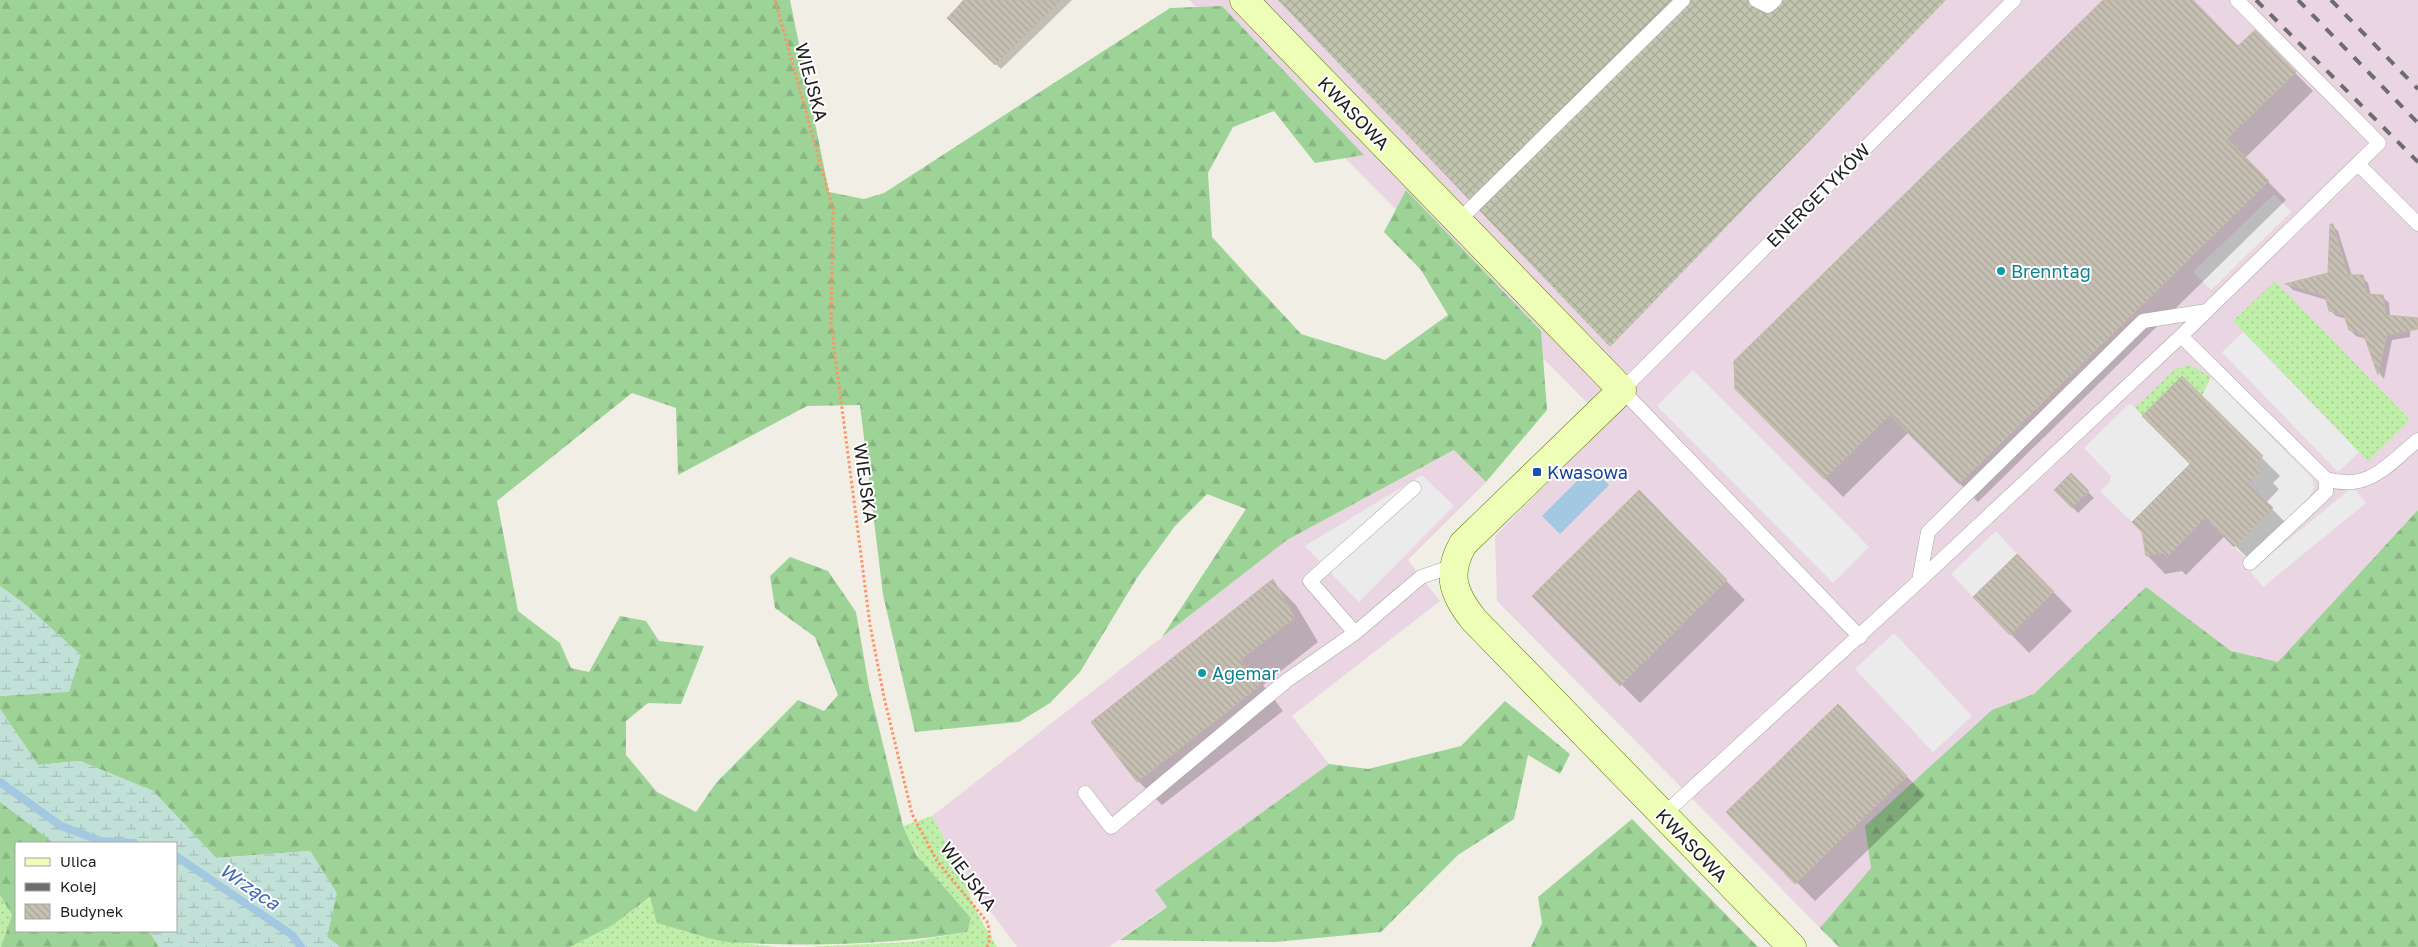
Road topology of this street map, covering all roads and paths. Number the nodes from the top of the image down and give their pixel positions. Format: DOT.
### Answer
graph roads {
  1 [pos="775,0"];
  2 [pos="1244,0"];
  3 [pos="1683,0"];
  4 [pos="1756,0"];
  5 [pos="1775,0"];
  6 [pos="2014,0"];
  7 [pos="2237,0"];
  8 [pos="2358,164"];
  9 [pos="1459,220"];
  10 [pos="2418,224"];
  11 [pos="2207,311"];
  12 [pos="2181,336"];
  13 [pos="1622,390"];
  14 [pos="2418,440"];
  15 [pos="2326,479"];
  16 [pos="1414,488"];
  17 [pos="2250,563"];
  18 [pos="1453,566"];
  19 [pos="1920,581"];
  20 [pos="1355,633"];
  21 [pos="1860,637"];
  22 [pos="1085,793"];
  23 [pos="1663,815"];
  24 [pos="987,947"];
  25 [pos="1792,947"];
  1 -- 24 [label="path, WIEJSKA"];
  2 -- 9 [label="street, KWASOWA"];
  3 -- 9 [label="lane"];
  4 -- 5 [label="lane"];
  6 -- 13 [label="lane, ENERGETYKÓW"];
  7 -- 8 [label="lane"];
  8 -- 10 [label="lane"];
  8 -- 11 [label="lane"];
  9 -- 13 [label="street, KWASOWA"];
  11 -- 12 [label="lane"];
  11 -- 19 [label="lane"];
  12 -- 15 [label="lane"];
  12 -- 19 [label="lane"];
  13 -- 18 [label="street"];
  13 -- 21 [label="lane"];
  14 -- 15 [label="lane"];
  15 -- 17 [label="lane"];
  16 -- 20 [label="lane"];
  18 -- 20 [label="lane"];
  18 -- 23 [label="street, KWASOWA"];
  19 -- 21 [label="lane"];
  20 -- 22 [label="lane"];
  21 -- 23 [label="lane"];
  23 -- 25 [label="street, KWASOWA"];
}
